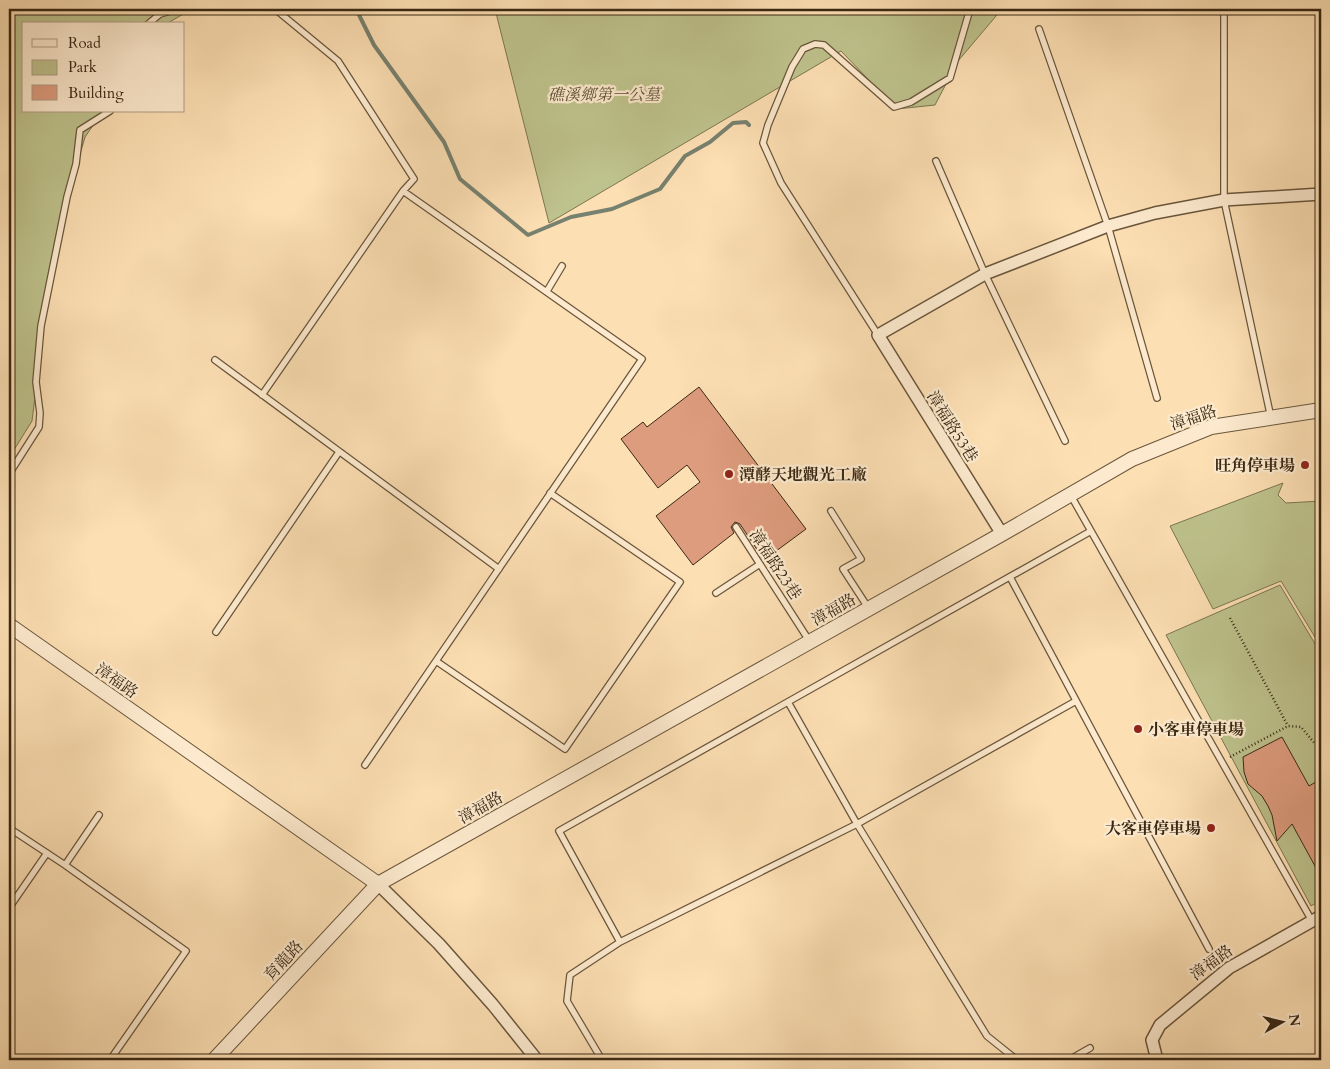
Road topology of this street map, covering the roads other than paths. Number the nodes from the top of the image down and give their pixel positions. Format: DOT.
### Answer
graph roads {
  1 [pos="177,9"];
  2 [pos="275,9"];
  3 [pos="970,9"];
  4 [pos="1224,9"];
  5 [pos="150,22"];
  6 [pos="1039,29"];
  7 [pos="108,112"];
  8 [pos="936,161"];
  9 [pos="403,191"];
  10 [pos="1321,194"];
  11 [pos="1224,200"];
  12 [pos="1108,226"];
  13 [pos="562,266"];
  14 [pos="985,274"];
  15 [pos="547,291"];
  16 [pos="878,335"];
  17 [pos="215,360"];
  18 [pos="262,395"];
  19 [pos="1157,398"];
  20 [pos="1321,410"];
  21 [pos="1271,418"];
  22 [pos="1065,441"];
  23 [pos="339,452"];
  24 [pos="9,474"];
  25 [pos="550,493"];
  26 [pos="1070,494"];
  27 [pos="831,511"];
  28 [pos="736,526"];
  29 [pos="1091,531"];
  30 [pos="1002,534"];
  31 [pos="760,564"];
  32 [pos="499,569"];
  33 [pos="1010,577"];
  34 [pos="716,593"];
  35 [pos="869,609"];
  36 [pos="9,625"];
  37 [pos="216,632"];
  38 [pos="810,642"];
  39 [pos="436,661"];
  40 [pos="788,702"];
  41 [pos="1076,702"];
  42 [pos="365,765"];
  43 [pos="99,815"];
  44 [pos="857,824"];
  45 [pos="9,828"];
  46 [pos="46,853"];
  47 [pos="65,865"];
  48 [pos="378,884"];
  49 [pos="9,908"];
  50 [pos="1317,918"];
  51 [pos="620,942"];
  52 [pos="1209,949"];
  53 [pos="1090,1048"];
  54 [pos="535,1057"];
  55 [pos="110,1060"];
  56 [pos="214,1060"];
  57 [pos="522,1060"];
  58 [pos="602,1060"];
  59 [pos="1016,1060"];
  60 [pos="1069,1060"];
  61 [pos="1157,1060"];
  1 -- 5 [label="lane"];
  2 -- 9 [label="lane"];
  3 -- 16 [label="lane"];
  4 -- 11 [label="lane"];
  6 -- 12 [label="lane"];
  7 -- 24 [label="lane"];
  8 -- 14 [label="lane"];
  9 -- 15 [label="lane"];
  9 -- 18 [label="lane"];
  10 -- 11 [label="street"];
  11 -- 12 [label="street"];
  11 -- 21 [label="lane"];
  12 -- 14 [label="street"];
  12 -- 19 [label="lane"];
  13 -- 15 [label="lane"];
  14 -- 16 [label="street"];
  14 -- 22 [label="lane"];
  15 -- 25 [label="lane"];
  16 -- 30 [label="street, 漳福路53巷"];
  17 -- 18 [label="lane"];
  18 -- 23 [label="lane"];
  20 -- 21 [label="street, 漳福路"];
  21 -- 26 [label="street, 漳福路"];
  23 -- 32 [label="lane"];
  23 -- 37 [label="lane"];
  25 -- 32 [label="lane"];
  25 -- 39 [label="lane"];
  26 -- 29 [label="lane"];
  26 -- 30 [label="street, 漳福路"];
  27 -- 35 [label="lane"];
  28 -- 31 [label="lane, 漳福路23巷"];
  29 -- 33 [label="lane"];
  29 -- 50 [label="lane"];
  30 -- 35 [label="street, 漳福路"];
  31 -- 34 [label="lane"];
  31 -- 38 [label="lane, 漳福路23巷"];
  32 -- 39 [label="lane"];
  33 -- 40 [label="lane"];
  33 -- 41 [label="lane"];
  35 -- 38 [label="street, 漳福路"];
  36 -- 48 [label="street, 漳福路"];
  38 -- 48 [label="street, 漳福路"];
  39 -- 42 [label="lane"];
  40 -- 44 [label="lane"];
  40 -- 51 [label="lane"];
  41 -- 44 [label="lane"];
  41 -- 52 [label="lane"];
  43 -- 47 [label="lane"];
  44 -- 51 [label="lane"];
  44 -- 59 [label="lane"];
  45 -- 46 [label="lane"];
  46 -- 47 [label="lane"];
  46 -- 49 [label="lane"];
  47 -- 55 [label="lane"];
  48 -- 54 [label="street, 漳福路"];
  48 -- 56 [label="street, 育龍路"];
  50 -- 61 [label="street, 漳福路"];
  51 -- 58 [label="lane"];
  53 -- 60 [label="lane"];
  54 -- 57 [label="lane"];
}
